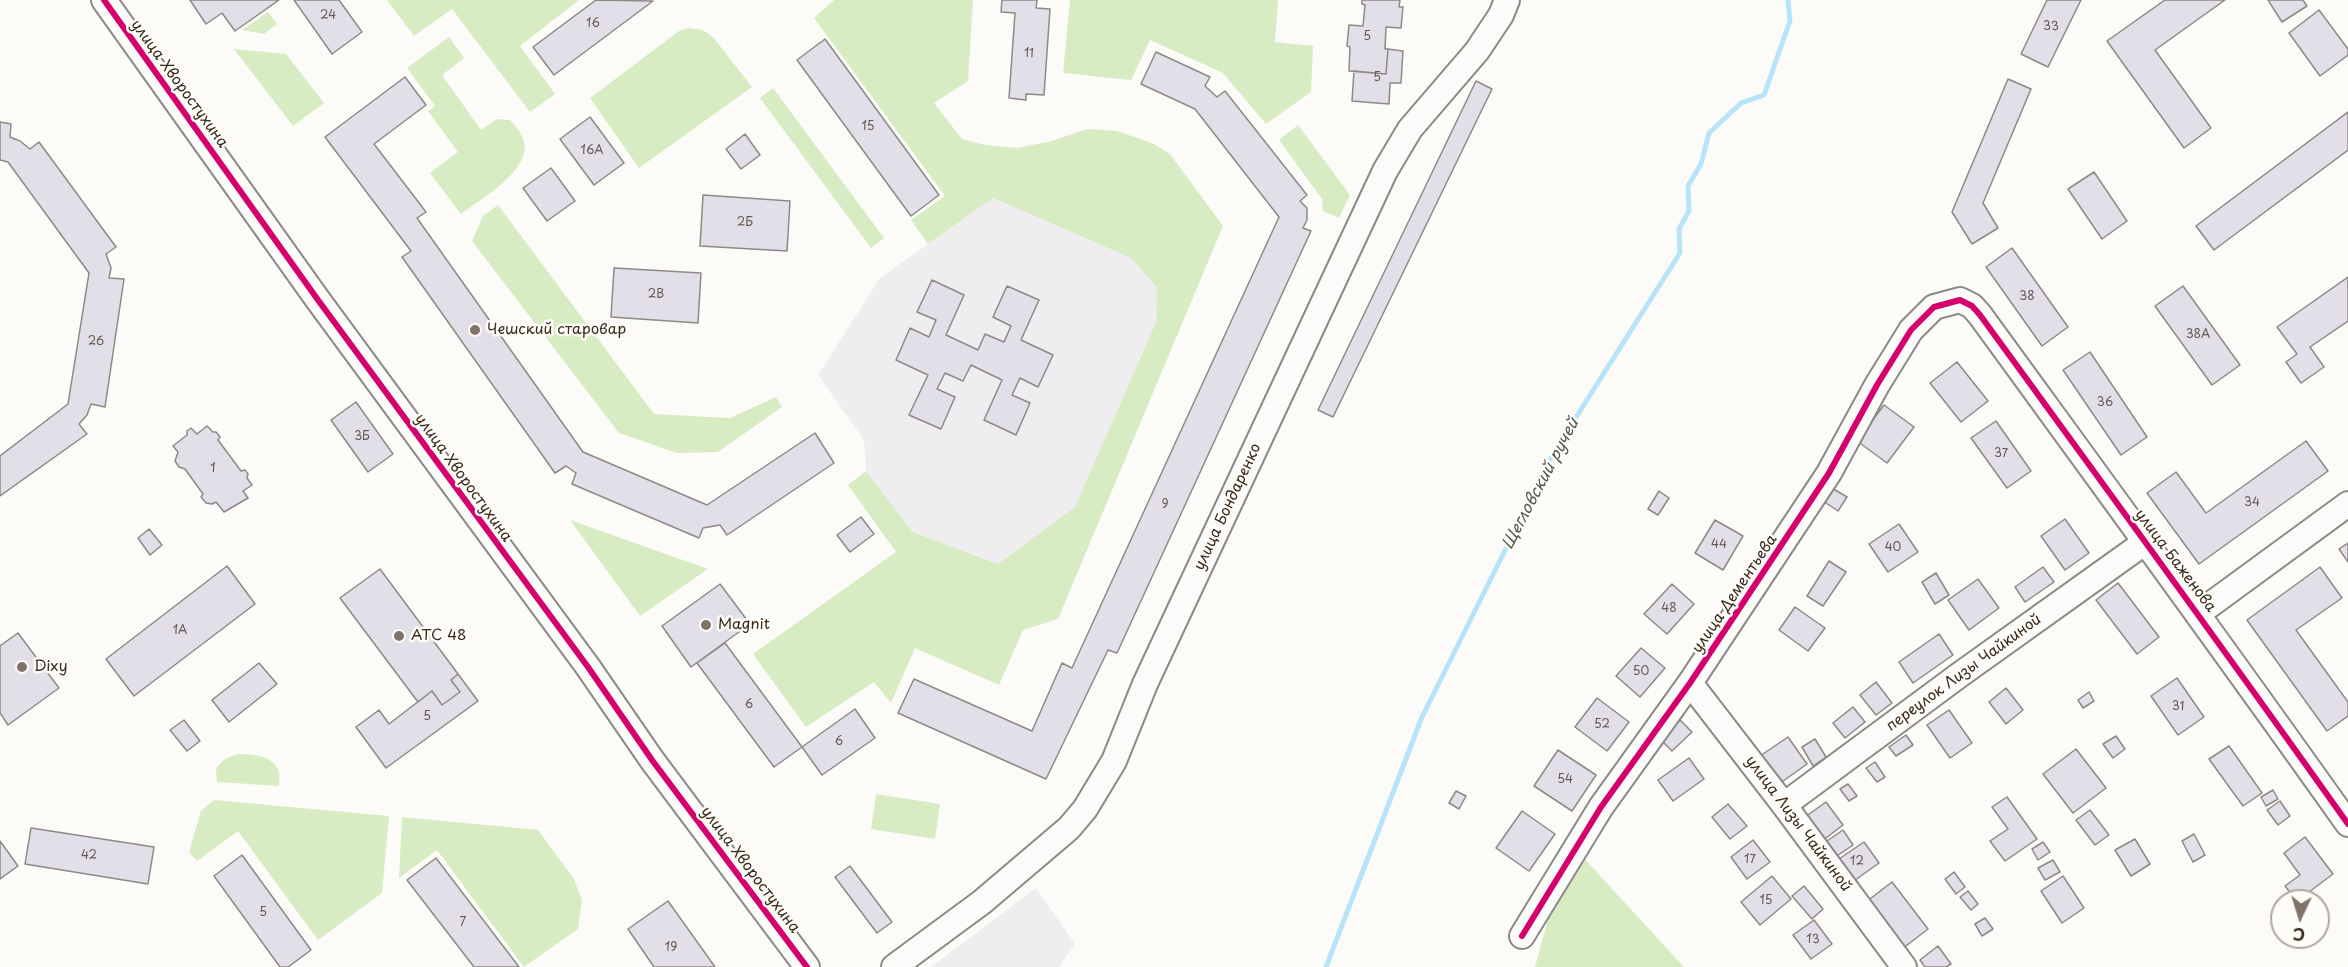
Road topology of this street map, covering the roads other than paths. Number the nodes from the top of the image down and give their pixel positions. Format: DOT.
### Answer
graph roads {
  1 [pos="104,0"];
  2 [pos="1507,0"];
  3 [pos="1980,315"];
  4 [pos="2348,504"];
  5 [pos="2145,543"];
  6 [pos="2199,613"];
  7 [pos="1690,683"];
  8 [pos="1784,805"];
  9 [pos="2348,824"];
  10 [pos="1522,936"];
  11 [pos="807,967"];
  12 [pos="894,967"];
  13 [pos="1904,967"];
  1 -- 11 [label="street, улица Хворостухина"];
  2 -- 12 [label="street, улица Бондаренко"];
  3 -- 5 [label="street, улица Баженова"];
  3 -- 7 [label="street, улица Дементьева"];
  4 -- 6 [label="street"];
  5 -- 6 [label="street, улица Баженова"];
  5 -- 8 [label="street, переулок Лизы Чайкиной"];
  6 -- 9 [label="street, улица Баженова"];
  7 -- 8 [label="street, улица Лизы Чайкиной"];
  7 -- 10 [label="street, улица Дементьева"];
  8 -- 13 [label="street, улица Лизы Чайкиной"];
}
